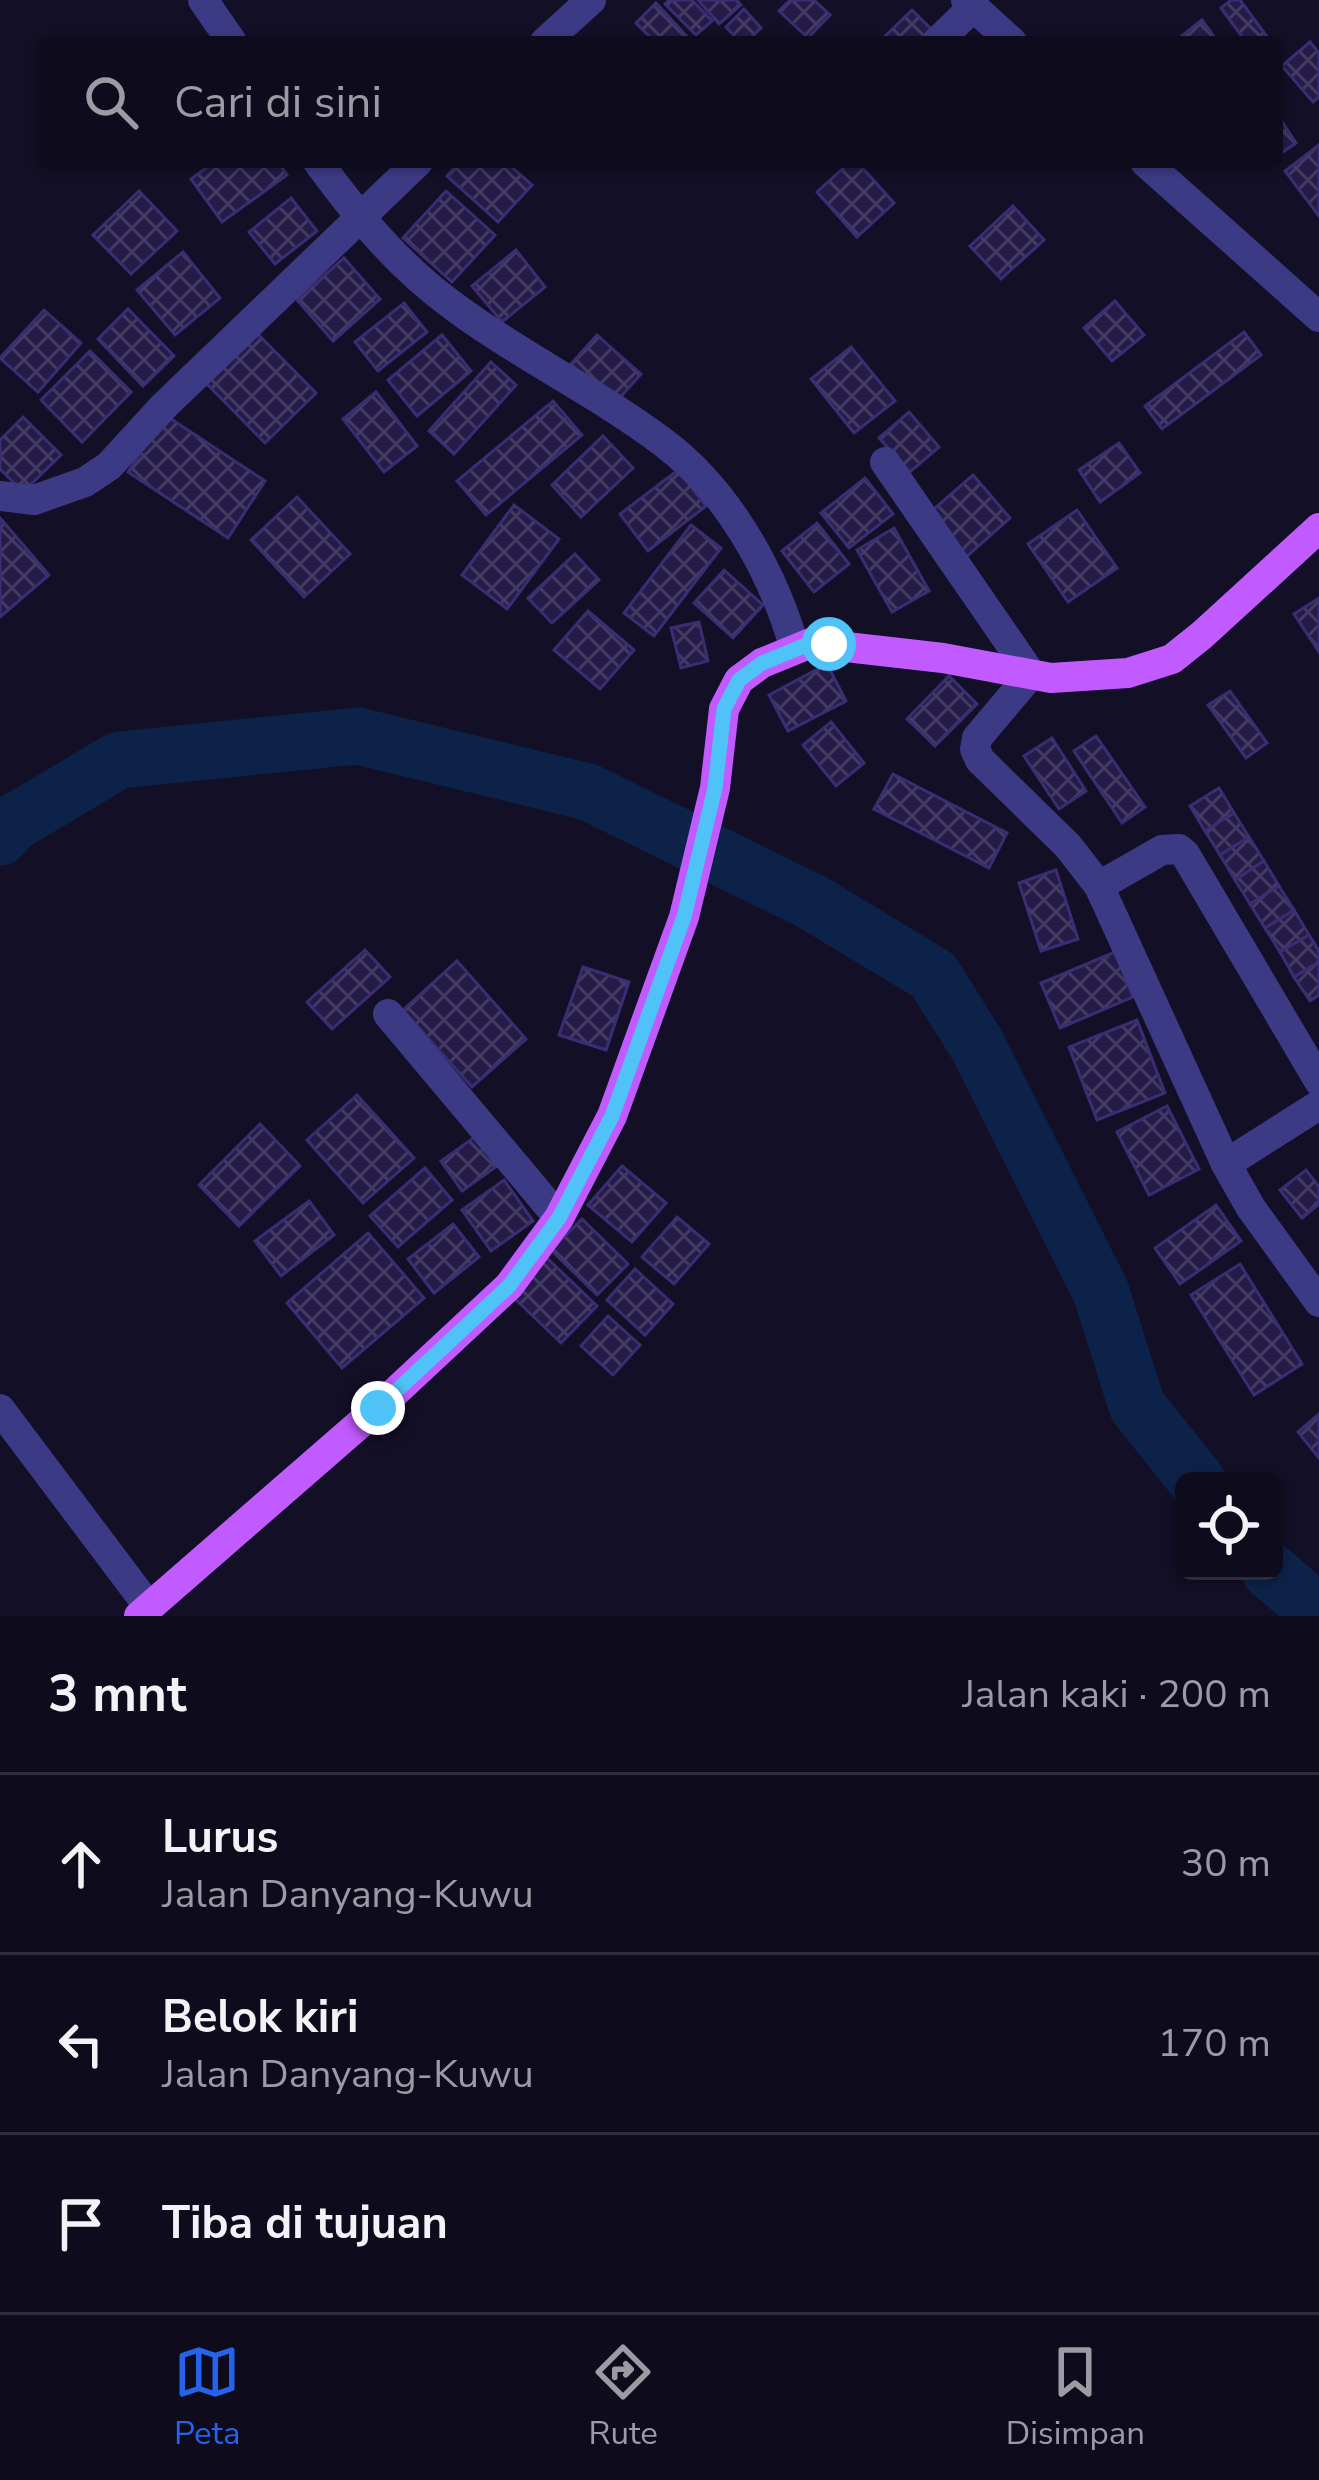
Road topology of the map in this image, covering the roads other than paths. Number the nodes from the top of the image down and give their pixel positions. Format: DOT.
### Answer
graph roads {
  1 [pos="203,0"];
  2 [pos="591,0"];
  3 [pos="969,3"];
  4 [pos="228,36"];
  5 [pos="552,36"];
  6 [pos="942,36"];
  7 [pos="1005,36"];
  8 [pos="322,168"];
  9 [pos="412,168"];
  10 [pos="1152,168"];
  11 [pos="358,218"];
  12 [pos="1319,317"];
  13 [pos="885,462"];
  14 [pos="0,496"];
  15 [pos="1319,528"];
  16 [pos="795,649"];
  17 [pos="1030,674"];
  18 [pos="1099,886"];
  19 [pos="388,1015"];
  20 [pos="1319,1081"];
  21 [pos="1319,1106"];
  22 [pos="1226,1164"];
  23 [pos="559,1218"];
  24 [pos="1319,1302"];
  25 [pos="0,1409"];
  26 [pos="144,1612"];
  1 -- 4 [label="street"];
  2 -- 5 [label="street"];
  3 -- 6 [label="street"];
  3 -- 7 [label="street"];
  8 -- 11 [label="street"];
  9 -- 11 [label="street"];
  10 -- 12 [label="street"];
  11 -- 14 [label="street"];
  11 -- 16 [label="street"];
  13 -- 17 [label="street"];
  15 -- 17 [label="main road"];
  16 -- 17 [label="main road"];
  16 -- 23 [label="main road"];
  17 -- 18 [label="street"];
  18 -- 20 [label="street"];
  18 -- 22 [label="street"];
  19 -- 23 [label="street"];
  21 -- 22 [label="street"];
  22 -- 24 [label="street"];
  23 -- 26 [label="main road"];
  25 -- 26 [label="street"];
}
